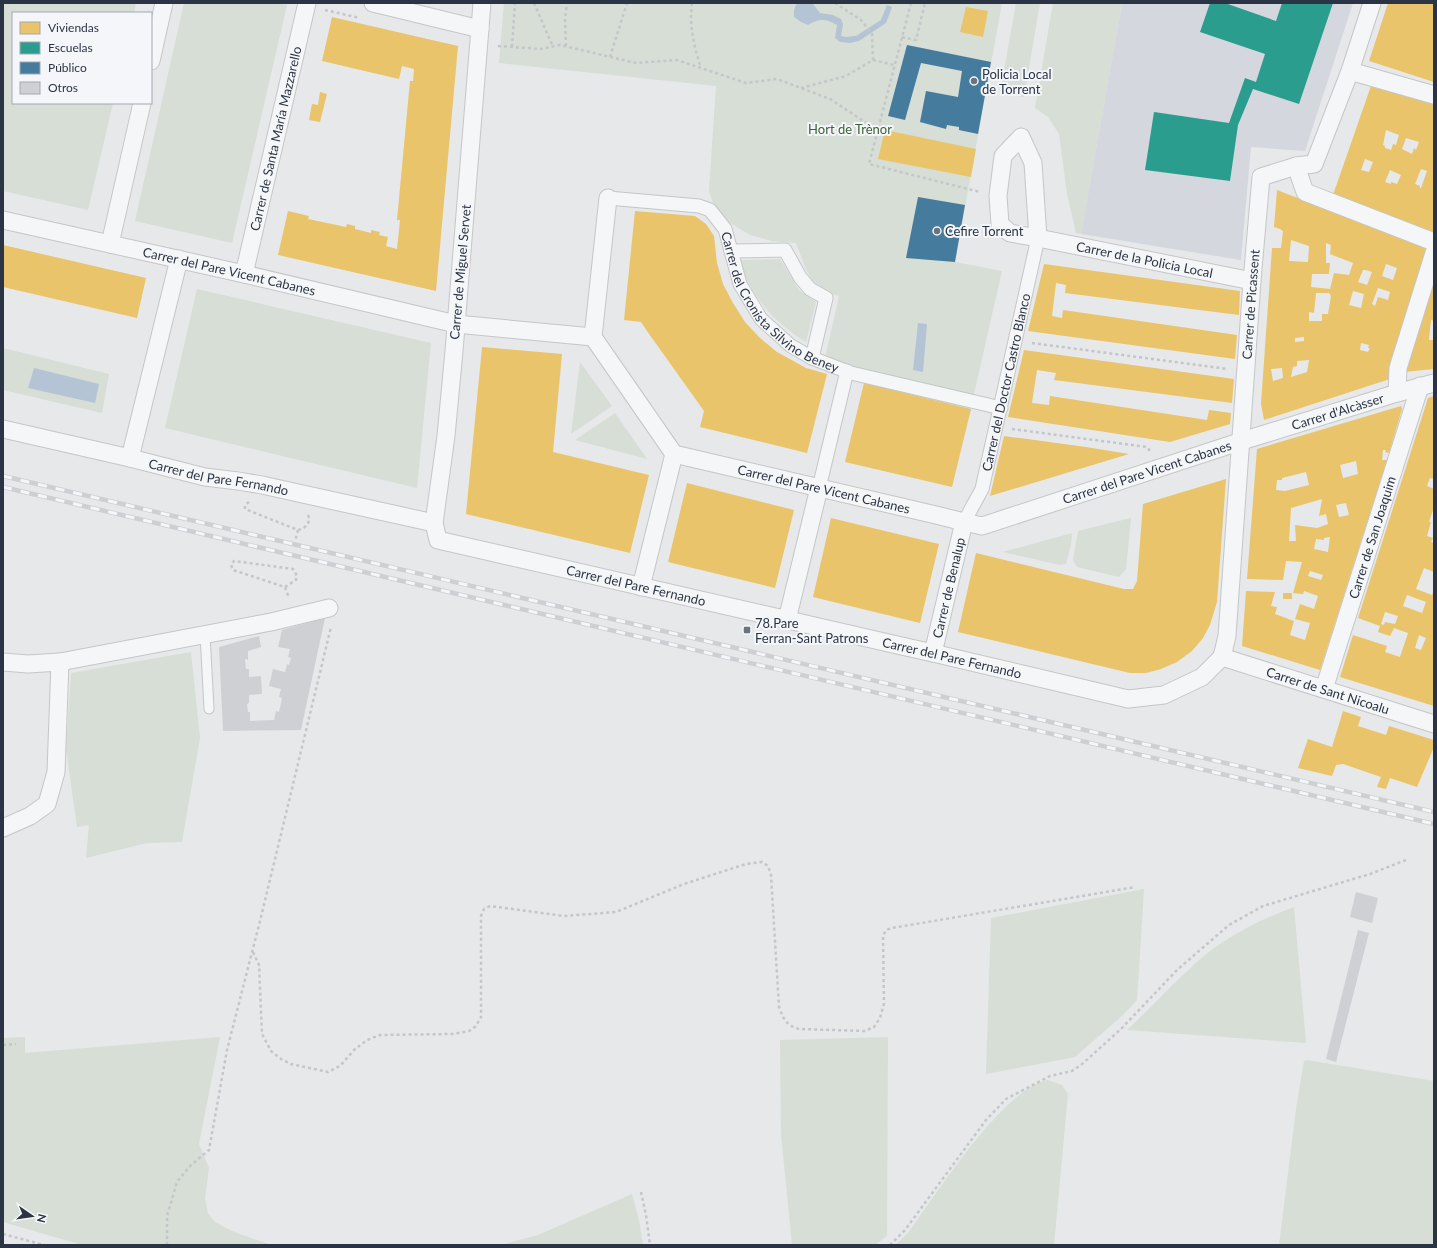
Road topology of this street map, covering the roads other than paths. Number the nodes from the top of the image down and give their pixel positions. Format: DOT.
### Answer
graph roads {
  1 [pos="164,3"];
  2 [pos="306,3"];
  3 [pos="374,3"];
  4 [pos="482,3"];
  5 [pos="1372,3"];
  6 [pos="479,36"];
  7 [pos="152,57"];
  8 [pos="1350,71"];
  9 [pos="1434,95"];
  10 [pos="142,104"];
  11 [pos="1296,166"];
  12 [pos="608,198"];
  13 [pos="3,220"];
  14 [pos="1038,238"];
  15 [pos="1434,242"];
  16 [pos="110,244"];
  17 [pos="731,251"];
  18 [pos="1434,253"];
  19 [pos="179,259"];
  20 [pos="244,274"];
  21 [pos="1252,281"];
  22 [pos="456,324"];
  23 [pos="593,337"];
  24 [pos="812,358"];
  25 [pos="847,371"];
  26 [pos="1427,385"];
  27 [pos="1397,393"];
  28 [pos="1001,408"];
  29 [pos="3,429"];
  30 [pos="1242,441"];
  31 [pos="674,454"];
  32 [pos="130,458"];
  33 [pos="819,488"];
  34 [pos="964,522"];
  35 [pos="434,523"];
  36 [pos="438,540"];
  37 [pos="641,587"];
  38 [pos="329,608"];
  39 [pos="786,620"];
  40 [pos="205,634"];
  41 [pos="933,653"];
  42 [pos="1222,657"];
  43 [pos="3,662"];
  44 [pos="60,662"];
  45 [pos="1324,690"];
  46 [pos="209,709"];
  47 [pos="1434,724"];
  48 [pos="3,828"];
  1 -- 7 [label="street"];
  2 -- 20 [label="street, Carrer de Santa María Mazzarello"];
  3 -- 6 [label="street"];
  4 -- 6 [label="street, Carrer de Miguel Servet"];
  5 -- 8 [label="street, Carrer de Picassent"];
  6 -- 22 [label="street, Carrer de Miguel Servet"];
  8 -- 9 [label="street"];
  8 -- 11 [label="street, Carrer de Picassent"];
  10 -- 16 [label="street"];
  11 -- 15 [label="street"];
  11 -- 21 [label="street, Carrer de Picassent"];
  12 -- 17 [label="street, Carrer del Cronista Silvino Beney"];
  12 -- 23 [label="street"];
  13 -- 16 [label="street, Carrer del Pare Vicent Cabanes"];
  14 -- 14 [label="street, Carrer de la Policia Local"];
  14 -- 21 [label="street, Carrer de la Policia Local"];
  14 -- 28 [label="street, Carrer del Doctor Castro Blanco"];
  16 -- 19 [label="street, Carrer del Pare Vicent Cabanes"];
  17 -- 24 [label="street, Carrer del Cronista Silvino Beney"];
  17 -- 24 [label="street"];
  18 -- 27 [label="street"];
  19 -- 20 [label="street, Carrer del Pare Vicent Cabanes"];
  19 -- 32 [label="street"];
  20 -- 22 [label="street, Carrer del Pare Vicent Cabanes"];
  21 -- 30 [label="street, Carrer de Picassent"];
  22 -- 23 [label="street, Carrer del Pare Vicent Cabanes"];
  22 -- 35 [label="street, Carrer de Miguel Servet"];
  23 -- 31 [label="street"];
  24 -- 25 [label="street, Carrer del Cronista Silvino Beney"];
  25 -- 28 [label="street, Carrer del Cronista Silvino Beney"];
  25 -- 33 [label="street"];
  26 -- 27 [label="street, Carrer d'Alcàsser"];
  26 -- 45 [label="street, Carrer de San Joaquim"];
  27 -- 30 [label="street, Carrer d'Alcàsser"];
  28 -- 34 [label="street, Carrer del Doctor Castro Blanco"];
  29 -- 32 [label="street, Carrer del Pare Fernando"];
  30 -- 34 [label="street, Carrer del Pare Vicent Cabanes"];
  30 -- 42 [label="street, Carrer de Picassent"];
  31 -- 33 [label="street, Carrer del Pare Vicent Cabanes"];
  31 -- 37 [label="street"];
  32 -- 35 [label="street, Carrer del Pare Fernando"];
  33 -- 34 [label="street, Carrer del Pare Vicent Cabanes"];
  33 -- 39 [label="street"];
  34 -- 41 [label="street, Carrer de Benalup"];
  35 -- 36 [label="street, Carrer de Miguel Servet"];
  36 -- 37 [label="street, Carrer del Pare Fernando"];
  37 -- 39 [label="street, Carrer del Pare Fernando"];
  38 -- 40 [label="street"];
  39 -- 41 [label="street, Carrer del Pare Fernando"];
  40 -- 44 [label="street"];
  40 -- 46 [label="lane"];
  41 -- 42 [label="street, Carrer del Pare Fernando"];
  42 -- 45 [label="street, Carrer de Sant Nicoalu"];
  43 -- 44 [label="street"];
  44 -- 48 [label="street"];
  45 -- 47 [label="street, Carrer de Sant Nicoalu"];
}
